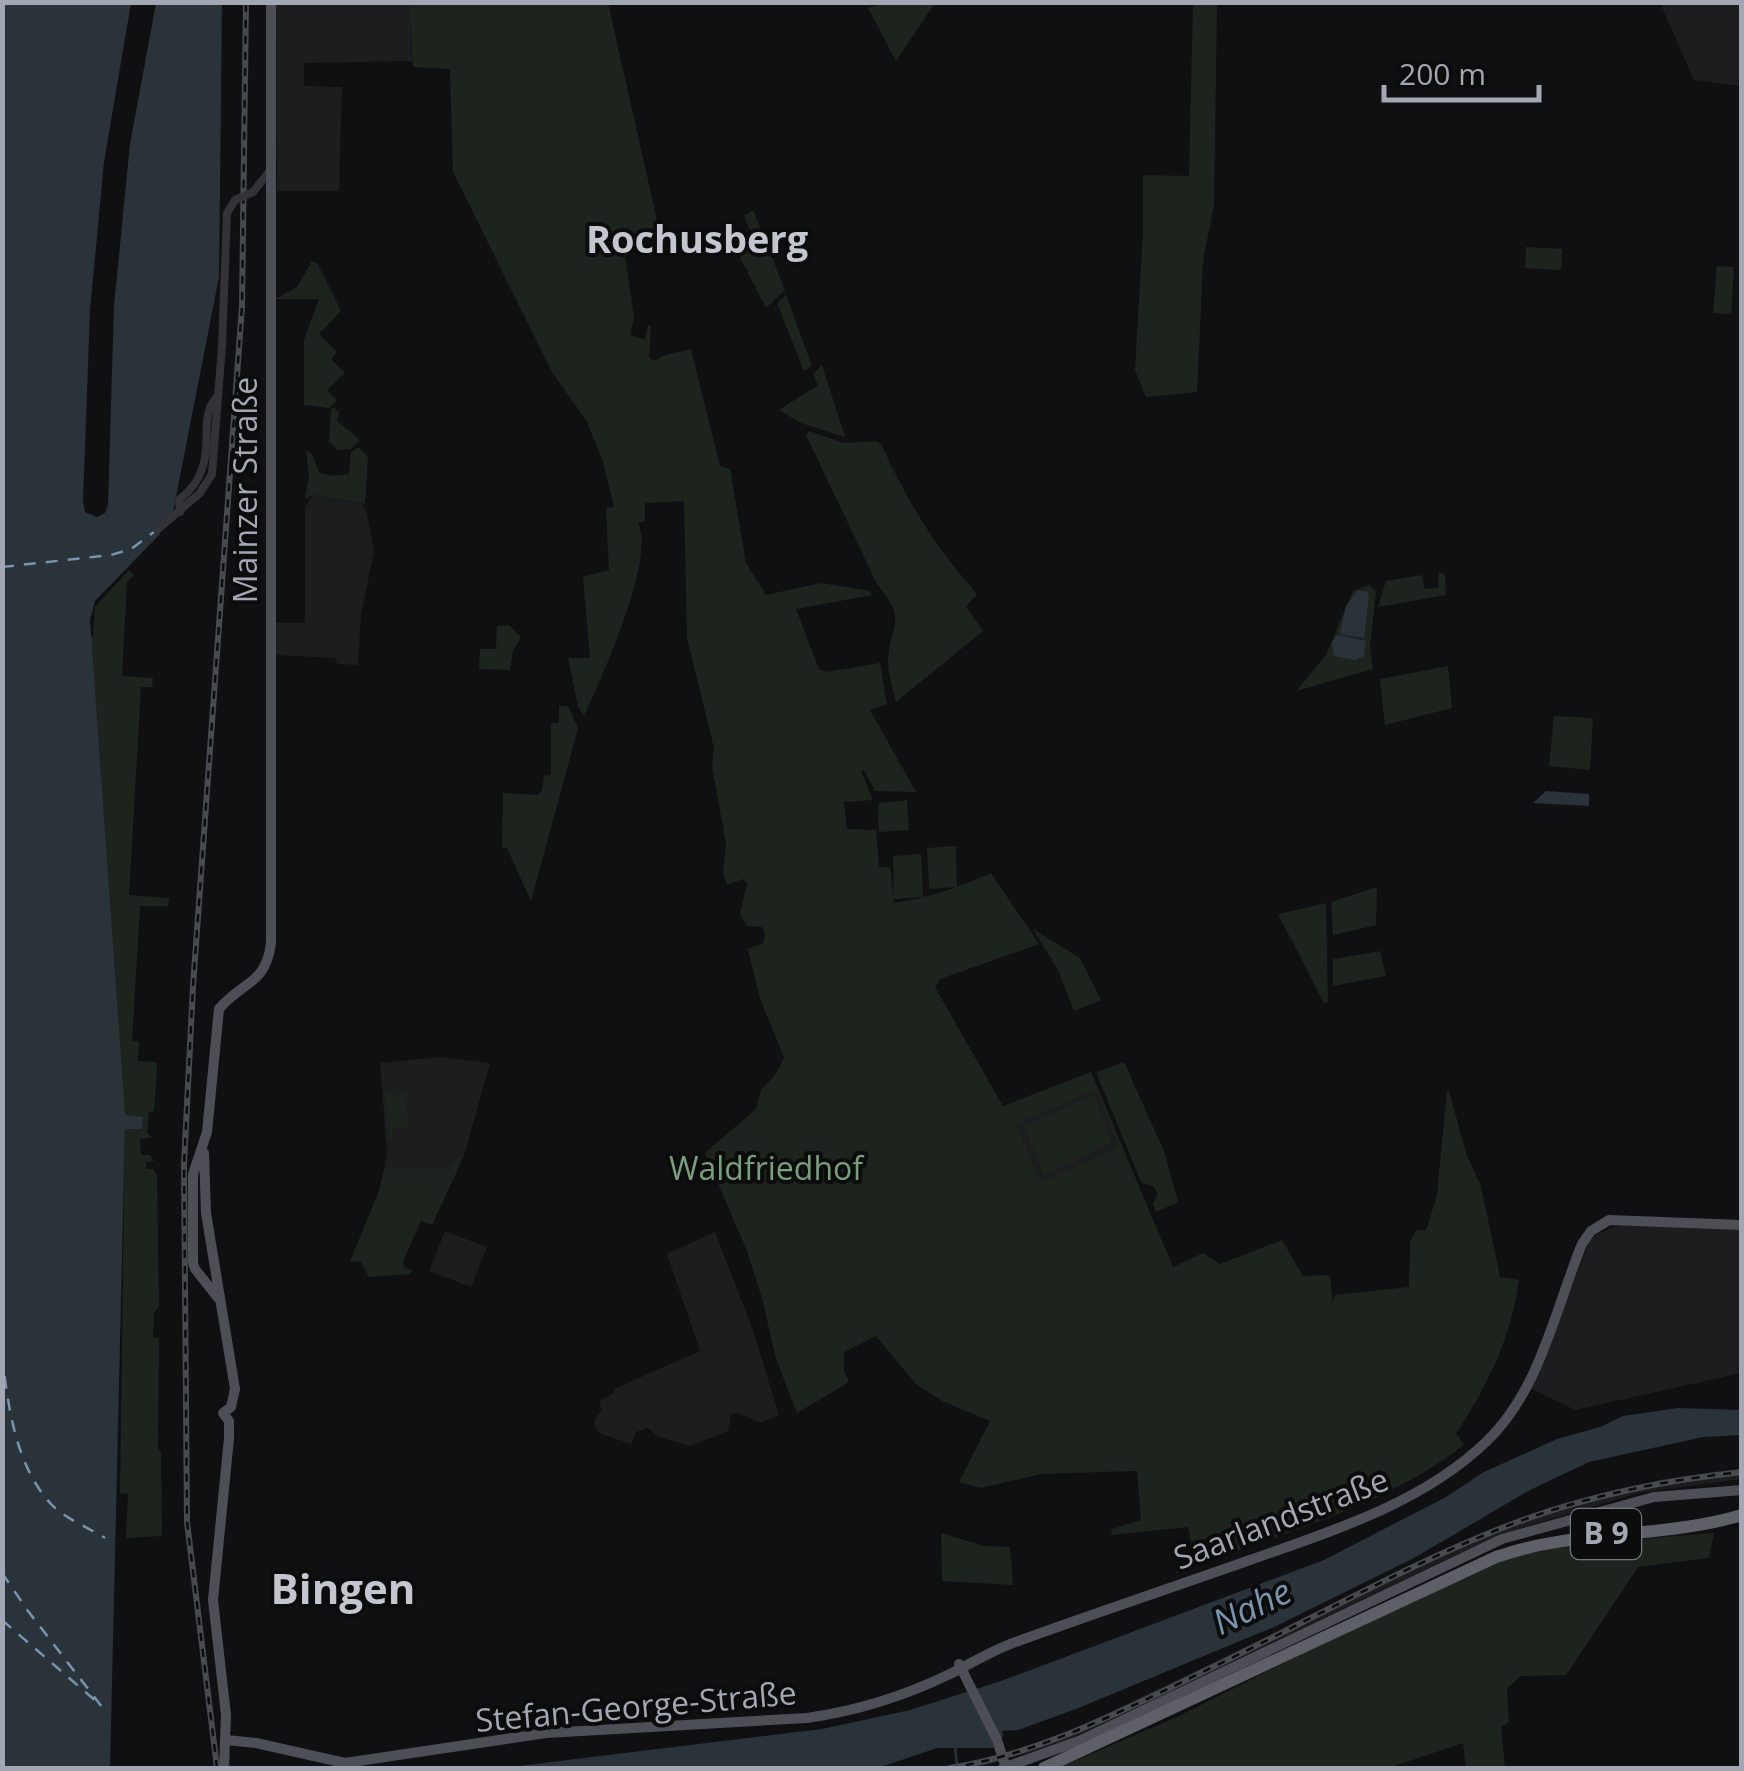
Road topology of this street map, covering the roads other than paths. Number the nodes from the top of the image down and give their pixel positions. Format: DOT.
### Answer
graph roads {
  1 [pos="271,2"];
  2 [pos="271,167"];
  3 [pos="253,192"];
  4 [pos="272,192"];
  5 [pos="157,530"];
  6 [pos="198,1174"];
  7 [pos="1742,1226"];
  8 [pos="214,1266"];
  9 [pos="201,1276"];
  10 [pos="218,1298"];
  11 [pos="1742,1490"];
  12 [pos="1742,1515"];
  13 [pos="962,1670"];
  14 [pos="226,1740"];
  15 [pos="224,1768"];
  16 [pos="1004,1768"];
  17 [pos="1044,1768"];
  1 -- 2 [label="main road, Mainzer Straße"];
  2 -- 3 [label="street"];
  2 -- 4 [label="main road, Mainzer Straße"];
  3 -- 4 [label="street"];
  3 -- 5 [label="street, bridge"];
  4 -- 6 [label="main road, Mainzer Straße"];
  6 -- 8 [label="main road"];
  6 -- 9 [label="main road"];
  7 -- 13 [label="main road, Saarlandstraße"];
  8 -- 9 [label="main road"];
  8 -- 10 [label="main road"];
  9 -- 10 [label="main road"];
  10 -- 14 [label="main road"];
  11 -- 16 [label="main road"];
  12 -- 17 [label="highway, B 9"];
  13 -- 14 [label="main road, Stefan-George-Straße"];
  13 -- 16 [label="main road"];
  14 -- 15 [label="main road"];
}
